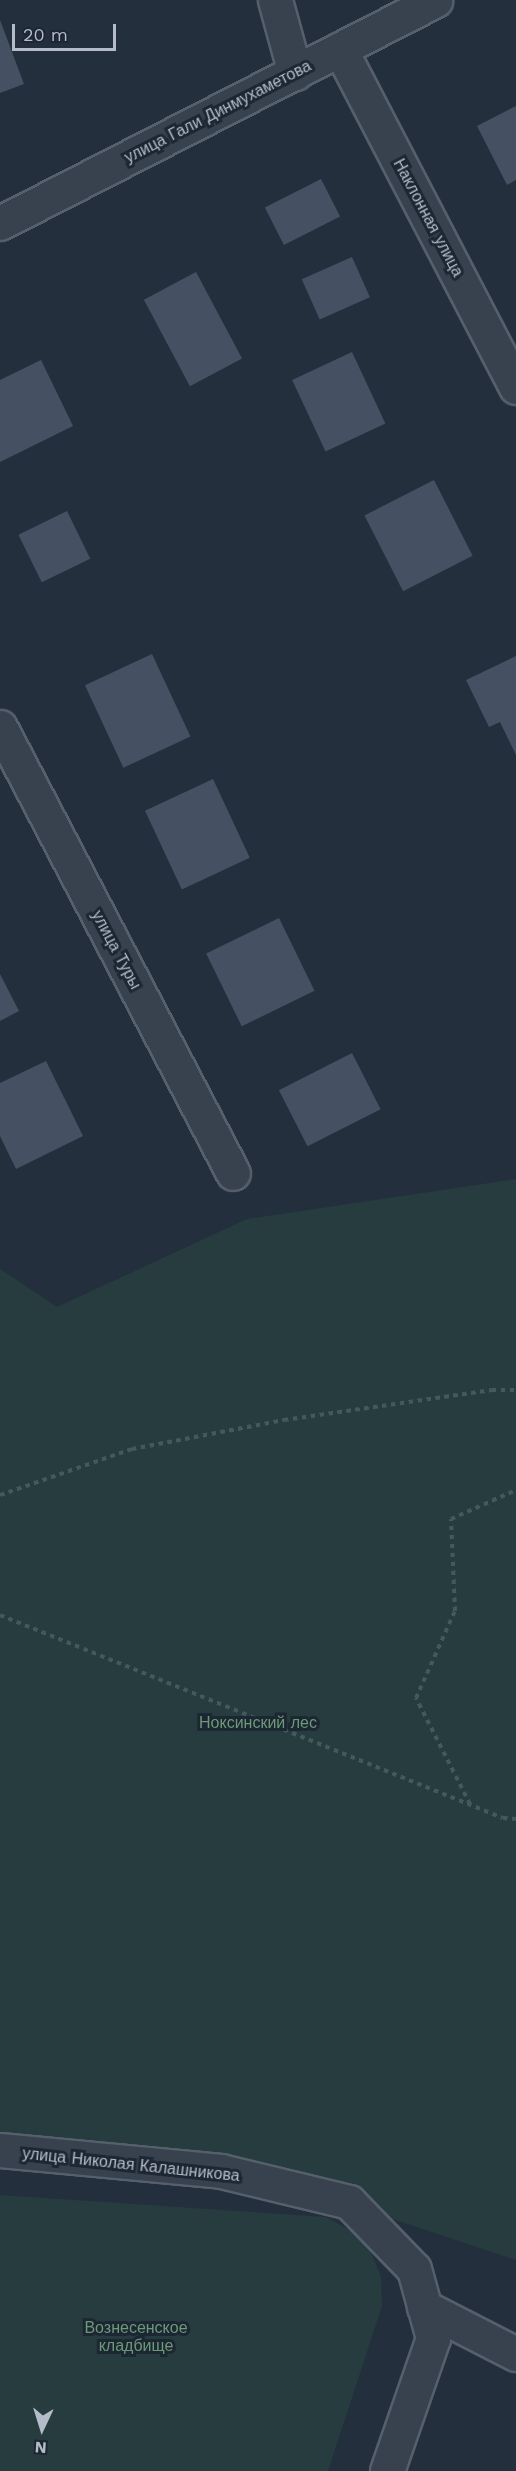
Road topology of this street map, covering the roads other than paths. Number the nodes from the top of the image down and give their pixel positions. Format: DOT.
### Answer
graph roads {
  1 [pos="275,0"];
  2 [pos="435,0"];
  3 [pos="340,49"];
  4 [pos="295,73"];
  5 [pos="0,223"];
  6 [pos="516,387"];
  7 [pos="0,727"];
  8 [pos="233,1173"];
  9 [pos="0,2150"];
  10 [pos="424,2307"];
  11 [pos="516,2354"];
  12 [pos="387,2471"];
  1 -- 4 [label="street"];
  2 -- 3 [label="street, улица Гали Динмухаметова"];
  3 -- 4 [label="street, улица Гали Динмухаметова"];
  3 -- 6 [label="street, Наклонная улица"];
  4 -- 5 [label="street, улица Гали Динмухаметова"];
  7 -- 8 [label="street, улица Туры"];
  9 -- 10 [label="street, улица Николая Калашникова"];
  10 -- 11 [label="street"];
  10 -- 12 [label="street, улица Николая Калашникова"];
}
